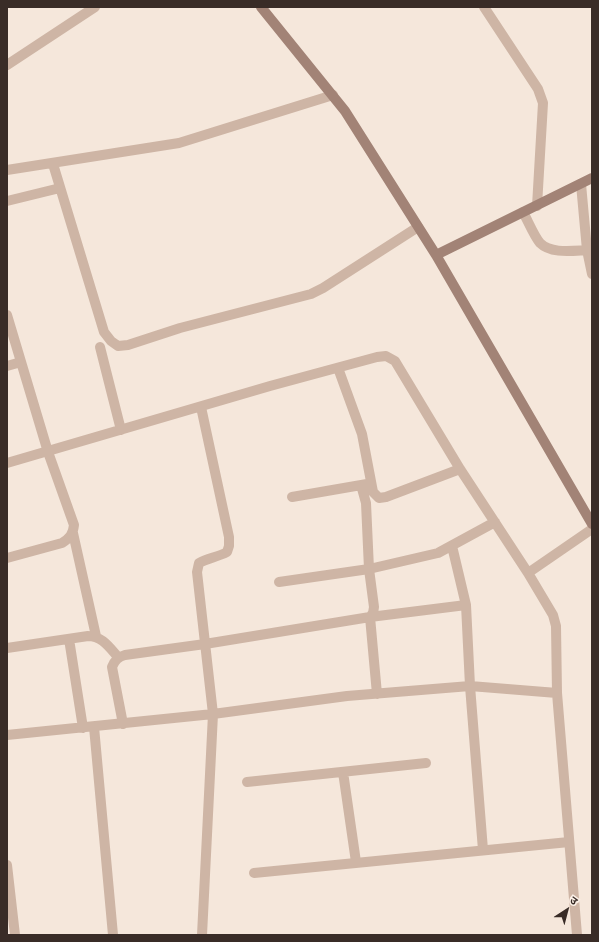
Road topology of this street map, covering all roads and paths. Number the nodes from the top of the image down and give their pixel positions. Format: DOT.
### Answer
graph roads {
  1 [pos="261,7"];
  2 [pos="484,7"];
  3 [pos="93,8"];
  4 [pos="7,65"];
  5 [pos="333,95"];
  6 [pos="53,164"];
  7 [pos="7,170"];
  8 [pos="592,178"];
  9 [pos="581,184"];
  10 [pos="60,188"];
  11 [pos="7,201"];
  12 [pos="537,206"];
  13 [pos="523,212"];
  14 [pos="418,227"];
  15 [pos="590,250"];
  16 [pos="436,255"];
  17 [pos="592,274"];
  18 [pos="7,315"];
  19 [pos="100,347"];
  20 [pos="21,362"];
  21 [pos="7,366"];
  22 [pos="338,368"];
  23 [pos="201,407"];
  24 [pos="121,430"];
  25 [pos="48,452"];
  26 [pos="7,463"];
  27 [pos="460,469"];
  28 [pos="365,485"];
  29 [pos="292,497"];
  30 [pos="495,522"];
  31 [pos="592,524"];
  32 [pos="592,529"];
  33 [pos="73,533"];
  34 [pos="452,546"];
  35 [pos="7,558"];
  36 [pos="369,569"];
  37 [pos="528,573"];
  38 [pos="279,582"];
  39 [pos="466,605"];
  40 [pos="370,617"];
  41 [pos="96,636"];
  42 [pos="69,639"];
  43 [pos="205,644"];
  44 [pos="7,648"];
  45 [pos="118,657"];
  46 [pos="470,686"];
  47 [pos="376,694"];
  48 [pos="557,694"];
  49 [pos="213,714"];
  50 [pos="123,724"];
  51 [pos="94,726"];
  52 [pos="83,728"];
  53 [pos="7,735"];
  54 [pos="426,763"];
  55 [pos="343,772"];
  56 [pos="247,782"];
  57 [pos="569,842"];
  58 [pos="483,850"];
  59 [pos="356,862"];
  60 [pos="7,865"];
  61 [pos="254,873"];
  62 [pos="15,935"];
  63 [pos="113,935"];
  64 [pos="202,935"];
  65 [pos="577,935"];
  1 -- 5 [label="street"];
  2 -- 12 [label="street"];
  3 -- 4 [label="street"];
  5 -- 6 [label="street"];
  5 -- 14 [label="street"];
  6 -- 7 [label="street"];
  6 -- 10 [label="street"];
  8 -- 9 [label="street"];
  9 -- 12 [label="street"];
  9 -- 15 [label="street"];
  10 -- 11 [label="street"];
  10 -- 14 [label="street"];
  12 -- 13 [label="street"];
  13 -- 15 [label="street"];
  13 -- 16 [label="street"];
  14 -- 16 [label="street"];
  15 -- 17 [label="street"];
  16 -- 31 [label="street"];
  18 -- 20 [label="street"];
  19 -- 24 [label="street"];
  20 -- 21 [label="street"];
  20 -- 25 [label="street"];
  22 -- 23 [label="street"];
  22 -- 27 [label="street"];
  22 -- 28 [label="street"];
  23 -- 24 [label="street"];
  23 -- 43 [label="street"];
  24 -- 25 [label="street"];
  25 -- 26 [label="street"];
  25 -- 33 [label="street"];
  27 -- 28 [label="street"];
  27 -- 30 [label="street"];
  28 -- 29 [label="street"];
  28 -- 36 [label="street"];
  30 -- 34 [label="street"];
  30 -- 37 [label="street"];
  32 -- 37 [label="street"];
  33 -- 35 [label="street"];
  33 -- 41 [label="street"];
  34 -- 36 [label="street"];
  34 -- 39 [label="street"];
  36 -- 38 [label="street"];
  36 -- 40 [label="street"];
  37 -- 48 [label="street"];
  39 -- 40 [label="street"];
  39 -- 46 [label="street"];
  40 -- 43 [label="street"];
  40 -- 47 [label="street"];
  41 -- 42 [label="street"];
  41 -- 45 [label="street"];
  42 -- 44 [label="street"];
  42 -- 52 [label="street"];
  43 -- 45 [label="street"];
  43 -- 49 [label="street"];
  45 -- 50 [label="street"];
  46 -- 47 [label="street"];
  46 -- 48 [label="street"];
  46 -- 58 [label="street"];
  47 -- 49 [label="street"];
  48 -- 57 [label="street"];
  49 -- 50 [label="street"];
  49 -- 64 [label="street"];
  50 -- 51 [label="street"];
  51 -- 52 [label="street"];
  51 -- 63 [label="street"];
  52 -- 53 [label="street"];
  54 -- 55 [label="street"];
  55 -- 56 [label="street"];
  55 -- 59 [label="street"];
  57 -- 58 [label="street"];
  57 -- 65 [label="street"];
  58 -- 59 [label="street"];
  59 -- 61 [label="street"];
  60 -- 62 [label="street"];
}
